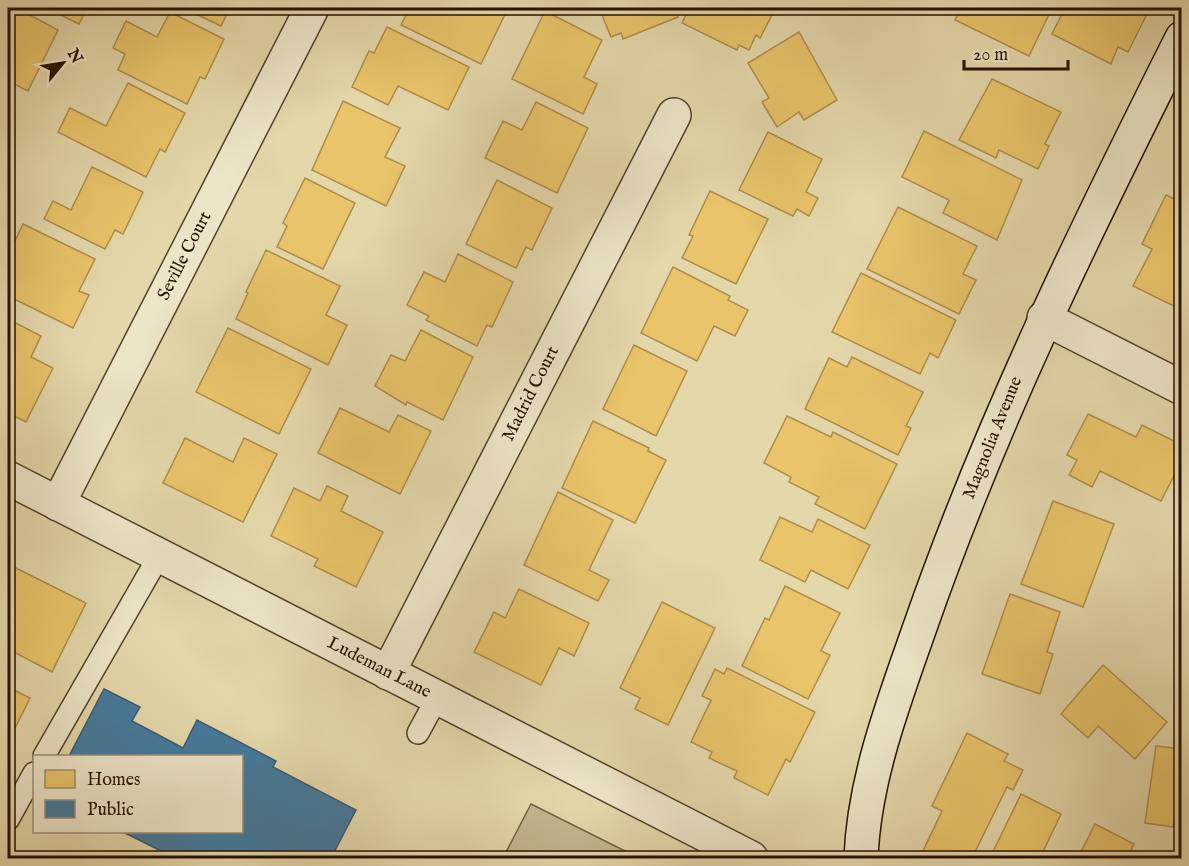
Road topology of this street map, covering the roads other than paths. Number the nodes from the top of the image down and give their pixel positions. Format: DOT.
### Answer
graph roads {
  1 [pos="312,8"];
  2 [pos="1182,38"];
  3 [pos="674,115"];
  4 [pos="1044,318"];
  5 [pos="1182,388"];
  6 [pos="8,478"];
  7 [pos="58,504"];
  8 [pos="159,556"];
  9 [pos="388,673"];
  10 [pos="437,698"];
  11 [pos="418,733"];
  12 [pos="45,755"];
  13 [pos="33,775"];
  14 [pos="8,820"];
  15 [pos="751,858"];
  16 [pos="861,858"];
  1 -- 7 [label="street, Seville Court"];
  2 -- 4 [label="street, Magnolia Avenue"];
  3 -- 9 [label="street, Madrid Court"];
  4 -- 5 [label="street"];
  4 -- 16 [label="street, Magnolia Avenue"];
  6 -- 7 [label="street, Ludeman Lane"];
  7 -- 8 [label="street, Ludeman Lane"];
  8 -- 9 [label="street, Ludeman Lane"];
  8 -- 12 [label="lane"];
  9 -- 10 [label="street, Ludeman Lane"];
  10 -- 11 [label="lane"];
  10 -- 15 [label="street, Ludeman Lane"];
  13 -- 14 [label="lane"];
}
